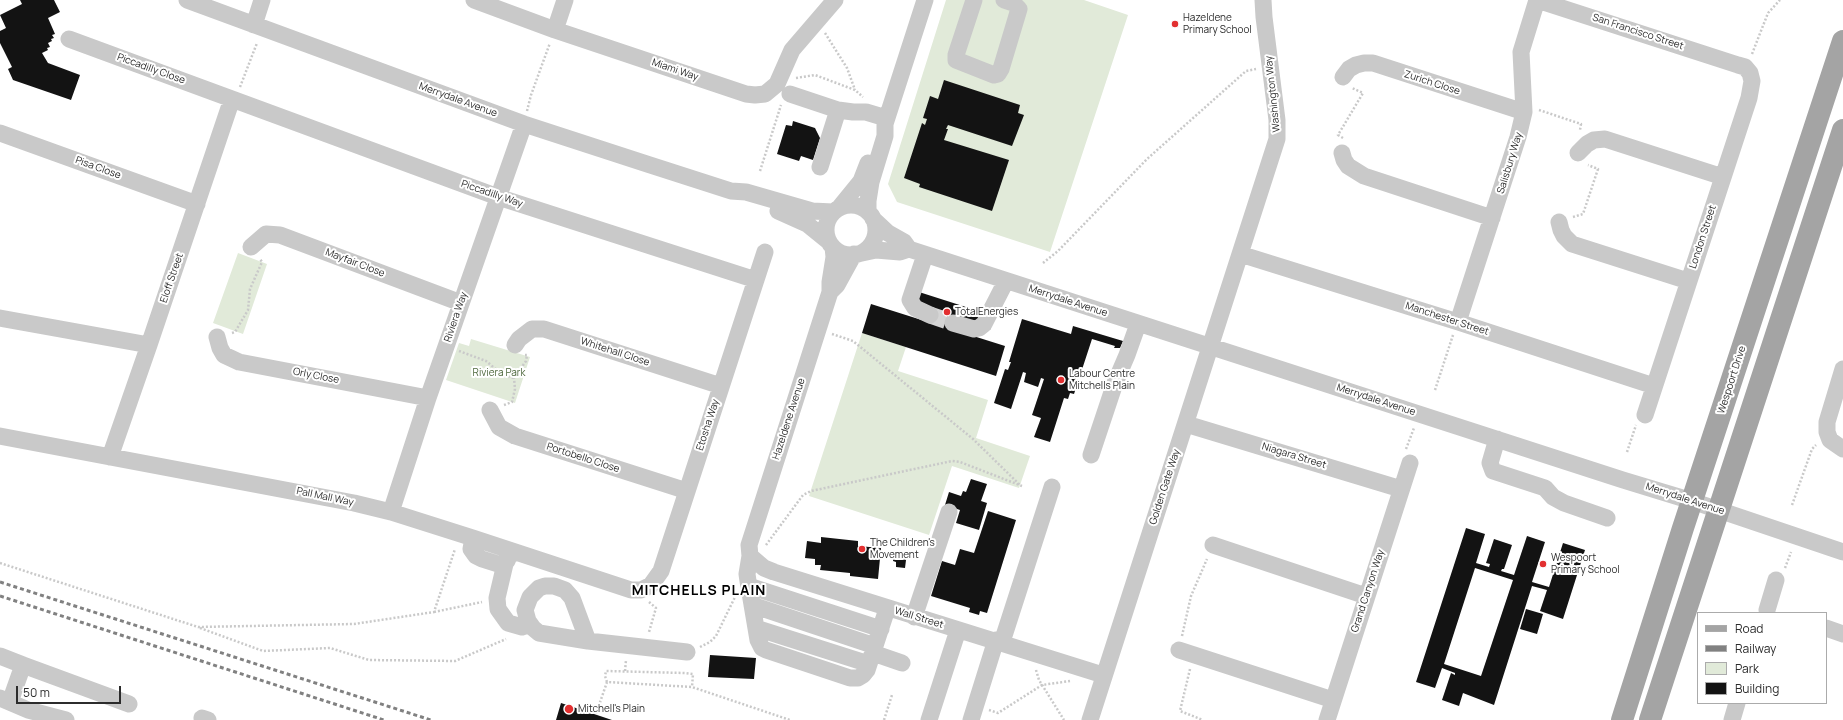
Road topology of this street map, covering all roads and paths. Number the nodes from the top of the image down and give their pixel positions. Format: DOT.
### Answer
graph roads {
  1 [pos="186,0"];
  2 [pos="262,0"];
  3 [pos="474,0"];
  4 [pos="565,0"];
  5 [pos="925,0"];
  6 [pos="974,0"];
  7 [pos="1004,0"];
  8 [pos="1264,0"];
  9 [pos="1537,0"];
  10 [pos="1780,0"];
  11 [pos="827,2"];
  12 [pos="254,25"];
  13 [pos="822,27"];
  14 [pos="555,30"];
  15 [pos="70,39"];
  16 [pos="1843,41"];
  17 [pos="257,43"];
  18 [pos="1270,66"];
  19 [pos="1742,66"];
  20 [pos="1343,78"];
  21 [pos="787,92"];
  22 [pos="232,99"];
  23 [pos="838,110"];
  24 [pos="1524,112"];
  25 [pos="886,121"];
  26 [pos="524,124"];
  27 [pos="1843,130"];
  28 [pos="0,133"];
  29 [pos="1342,153"];
  30 [pos="1578,153"];
  31 [pos="820,167"];
  32 [pos="760,171"];
  33 [pos="1723,176"];
  34 [pos="732,191"];
  35 [pos="498,197"];
  36 [pos="197,204"];
  37 [pos="836,210"];
  38 [pos="870,216"];
  39 [pos="1492,218"];
  40 [pos="1559,222"];
  41 [pos="831,244"];
  42 [pos="251,247"];
  43 [pos="909,249"];
  44 [pos="765,252"];
  45 [pos="858,253"];
  46 [pos="925,254"];
  47 [pos="1240,254"];
  48 [pos="1043,263"];
  49 [pos="756,280"];
  50 [pos="1006,281"];
  51 [pos="1688,282"];
  52 [pos="830,292"];
  53 [pos="461,303"];
  54 [pos="930,315"];
  55 [pos="0,318"];
  56 [pos="1458,322"];
  57 [pos="953,323"];
  58 [pos="1138,324"];
  59 [pos="830,333"];
  60 [pos="217,337"];
  61 [pos="150,345"];
  62 [pos="446,346"];
  63 [pos="1210,346"];
  64 [pos="518,349"];
  65 [pos="1843,369"];
  66 [pos="514,378"];
  67 [pos="721,386"];
  68 [pos="1654,386"];
  69 [pos="1435,390"];
  70 [pos="428,398"];
  71 [pos="490,410"];
  72 [pos="1645,415"];
  73 [pos="1186,424"];
  74 [pos="1416,426"];
  75 [pos="1827,432"];
  76 [pos="0,436"];
  77 [pos="1497,439"];
  78 [pos="1843,449"];
  79 [pos="1627,452"];
  80 [pos="1091,455"];
  81 [pos="110,457"];
  82 [pos="1410,463"];
  83 [pos="1052,487"];
  84 [pos="1401,489"];
  85 [pos="687,491"];
  86 [pos="1692,501"];
  87 [pos="1792,505"];
  88 [pos="1719,510"];
  89 [pos="391,512"];
  90 [pos="949,512"];
  91 [pos="1607,518"];
  92 [pos="467,536"];
  93 [pos="1213,545"];
  94 [pos="754,549"];
  95 [pos="1843,552"];
  96 [pos="508,557"];
  97 [pos="0,563"];
  98 [pos="1776,580"];
  99 [pos="642,594"];
  100 [pos="1366,596"];
  101 [pos="498,598"];
  102 [pos="751,609"];
  103 [pos="887,609"];
  104 [pos="434,612"];
  105 [pos="1770,612"];
  106 [pos="914,617"];
  107 [pos="530,624"];
  108 [pos="198,627"];
  109 [pos="1827,628"];
  110 [pos="958,630"];
  111 [pos="1843,634"];
  112 [pos="509,638"];
  113 [pos="588,641"];
  114 [pos="999,641"];
  115 [pos="645,647"];
  116 [pos="1180,650"];
  117 [pos="873,651"];
  118 [pos="688,652"];
  119 [pos="1040,655"];
  120 [pos="0,656"];
  121 [pos="902,662"];
  122 [pos="23,664"];
  123 [pos="1103,675"];
  124 [pos="1072,680"];
  125 [pos="607,682"];
  126 [pos="1042,686"];
  127 [pos="692,687"];
  128 [pos="892,695"];
  129 [pos="5,700"];
  130 [pos="1333,700"];
  131 [pos="129,704"];
  132 [pos="1737,704"];
  133 [pos="973,713"];
  134 [pos="596,714"];
  135 [pos="35,715"];
  136 [pos="66,720"];
  137 [pos="790,720"];
  138 [pos="884,720"];
  139 [pos="930,720"];
  140 [pos="1064,720"];
  141 [pos="1090,720"];
  142 [pos="1203,720"];
  143 [pos="1327,720"];
  144 [pos="1622,720"];
  145 [pos="1650,720"];
  146 [pos="1732,720"];
  1 -- 12 [label="street, Merrydale Avenue"];
  2 -- 12 [label="street"];
  3 -- 14 [label="street, Miami Way"];
  4 -- 14 [label="street"];
  5 -- 25 [label="street"];
  6 -- 7 [label="street"];
  8 -- 18 [label="street, Washington Way"];
  9 -- 19 [label="street, San Francisco Street"];
  9 -- 24 [label="street, Salisbury Way"];
  10 -- 19 [label="path"];
  11 -- 14 [label="street, Miami Way"];
  12 -- 26 [label="street, Merrydale Avenue"];
  13 -- 21 [label="path"];
  14 -- 26 [label="path"];
  15 -- 22 [label="street, Piccadilly Close"];
  16 -- 86 [label="main road, Wespoort Drive"];
  17 -- 22 [label="path"];
  18 -- 47 [label="street, Washington Way"];
  18 -- 48 [label="path"];
  19 -- 33 [label="street, London Street"];
  20 -- 24 [label="street, Zurich Close"];
  20 -- 29 [label="path"];
  21 -- 23 [label="street"];
  21 -- 32 [label="path"];
  22 -- 35 [label="street, Piccadilly Way"];
  22 -- 36 [label="street, Eloff Street"];
  23 -- 25 [label="street"];
  23 -- 31 [label="street"];
  24 -- 30 [label="path"];
  24 -- 39 [label="street, Salisbury Way"];
  25 -- 37 [label="street"];
  25 -- 38 [label="street"];
  26 -- 34 [label="street, Merrydale Avenue"];
  26 -- 35 [label="street, Riviera Way"];
  27 -- 88 [label="main road"];
  28 -- 36 [label="street, Pisa Close"];
  29 -- 39 [label="street"];
  30 -- 33 [label="street"];
  30 -- 40 [label="path"];
  33 -- 51 [label="street, London Street"];
  34 -- 37 [label="street, Merrydale Avenue"];
  34 -- 41 [label="street, Merrydale Avenue"];
  35 -- 49 [label="street, Piccadilly Way"];
  35 -- 53 [label="street, Riviera Way"];
  36 -- 61 [label="street, Eloff Street"];
  37 -- 38 [label="street"];
  37 -- 41 [label="street"];
  38 -- 43 [label="street, Merrydale Avenue"];
  38 -- 45 [label="street"];
  39 -- 56 [label="street, Salisbury Way"];
  40 -- 51 [label="street"];
  41 -- 45 [label="street"];
  41 -- 52 [label="street, Hazeldene Avenue"];
  42 -- 53 [label="street, Mayfair Close"];
  42 -- 60 [label="path"];
  43 -- 45 [label="street, Merrydale Avenue"];
  43 -- 46 [label="street, Merrydale Avenue"];
  44 -- 49 [label="street, Etosha Way"];
  45 -- 52 [label="street, Hazeldene Avenue"];
  46 -- 50 [label="street, Merrydale Avenue"];
  46 -- 54 [label="street"];
  47 -- 56 [label="street, Manchester Street"];
  47 -- 63 [label="street, Golden Gate Way"];
  49 -- 67 [label="street, Etosha Way"];
  50 -- 57 [label="street"];
  50 -- 58 [label="street, Merrydale Avenue"];
  51 -- 68 [label="street, London Street"];
  52 -- 94 [label="street, Hazeldene Avenue"];
  53 -- 62 [label="street, Riviera Way"];
  55 -- 61 [label="street"];
  56 -- 68 [label="street, Manchester Street"];
  56 -- 69 [label="path"];
  58 -- 63 [label="street, Merrydale Avenue"];
  58 -- 80 [label="street"];
  59 -- 94 [label="path"];
  60 -- 70 [label="street, Orly Close"];
  61 -- 81 [label="street, Eloff Street"];
  62 -- 66 [label="path"];
  62 -- 70 [label="street, Riviera Way"];
  63 -- 73 [label="street, Golden Gate Way"];
  63 -- 77 [label="street, Merrydale Avenue"];
  64 -- 66 [label="path"];
  64 -- 67 [label="street, Whitehall Close"];
  65 -- 75 [label="street"];
  66 -- 71 [label="path"];
  67 -- 85 [label="street, Etosha Way"];
  68 -- 72 [label="street, London Street"];
  70 -- 89 [label="street, Riviera Way"];
  71 -- 85 [label="street, Portobello Close"];
  72 -- 79 [label="path"];
  73 -- 84 [label="street, Niagara Street"];
  73 -- 123 [label="street, Golden Gate Way"];
  74 -- 82 [label="path"];
  75 -- 78 [label="street"];
  75 -- 87 [label="path"];
  76 -- 81 [label="street, Pall Mall Way"];
  77 -- 86 [label="street, Merrydale Avenue"];
  77 -- 91 [label="street"];
  81 -- 89 [label="street, Pall Mall Way"];
  82 -- 84 [label="street, Grand Canyon Way"];
  83 -- 114 [label="street"];
  84 -- 100 [label="street, Grand Canyon Way"];
  85 -- 99 [label="street, Etosha Way"];
  86 -- 88 [label="street, Merrydale Avenue"];
  86 -- 144 [label="main road, Wespoort Drive"];
  88 -- 95 [label="street, Merrydale Avenue"];
  88 -- 145 [label="main road"];
  89 -- 92 [label="street, Pall Mall Way"];
  90 -- 106 [label="street"];
  92 -- 96 [label="street, Pall Mall Way"];
  92 -- 104 [label="path"];
  93 -- 100 [label="street"];
  93 -- 116 [label="path"];
  94 -- 102 [label="street, Hazeldene Avenue"];
  94 -- 103 [label="street, Wall Street"];
  96 -- 99 [label="street, Pall Mall Way"];
  96 -- 101 [label="street"];
  97 -- 108 [label="path"];
  98 -- 105 [label="street"];
  99 -- 115 [label="path"];
  100 -- 130 [label="street, Grand Canyon Way"];
  101 -- 104 [label="path"];
  101 -- 107 [label="street"];
  102 -- 117 [label="street"];
  102 -- 117 [label="street"];
  102 -- 118 [label="path"];
  103 -- 106 [label="street, Wall Street"];
  103 -- 117 [label="street"];
  104 -- 108 [label="path"];
  106 -- 110 [label="street, Wall Street"];
  107 -- 113 [label="street"];
  107 -- 113 [label="street"];
  108 -- 112 [label="path"];
  109 -- 111 [label="street"];
  110 -- 114 [label="street, Wall Street"];
  110 -- 139 [label="street"];
  113 -- 115 [label="street"];
  114 -- 119 [label="street, Wall Street"];
  114 -- 133 [label="street"];
  115 -- 118 [label="street"];
  116 -- 130 [label="street"];
  116 -- 142 [label="path"];
  117 -- 121 [label="street"];
  119 -- 123 [label="street, Wall Street"];
  119 -- 126 [label="path"];
  120 -- 122 [label="street"];
  122 -- 129 [label="street"];
  122 -- 131 [label="street"];
  123 -- 141 [label="street, Golden Gate Way"];
  124 -- 126 [label="path"];
  125 -- 127 [label="path"];
  125 -- 127 [label="path"];
  125 -- 134 [label="path"];
  126 -- 133 [label="path"];
  126 -- 140 [label="path"];
  127 -- 137 [label="path"];
  128 -- 138 [label="path"];
  129 -- 135 [label="street"];
  130 -- 143 [label="street, Grand Canyon Way"];
  132 -- 146 [label="street"];
  135 -- 136 [label="street"];
}
